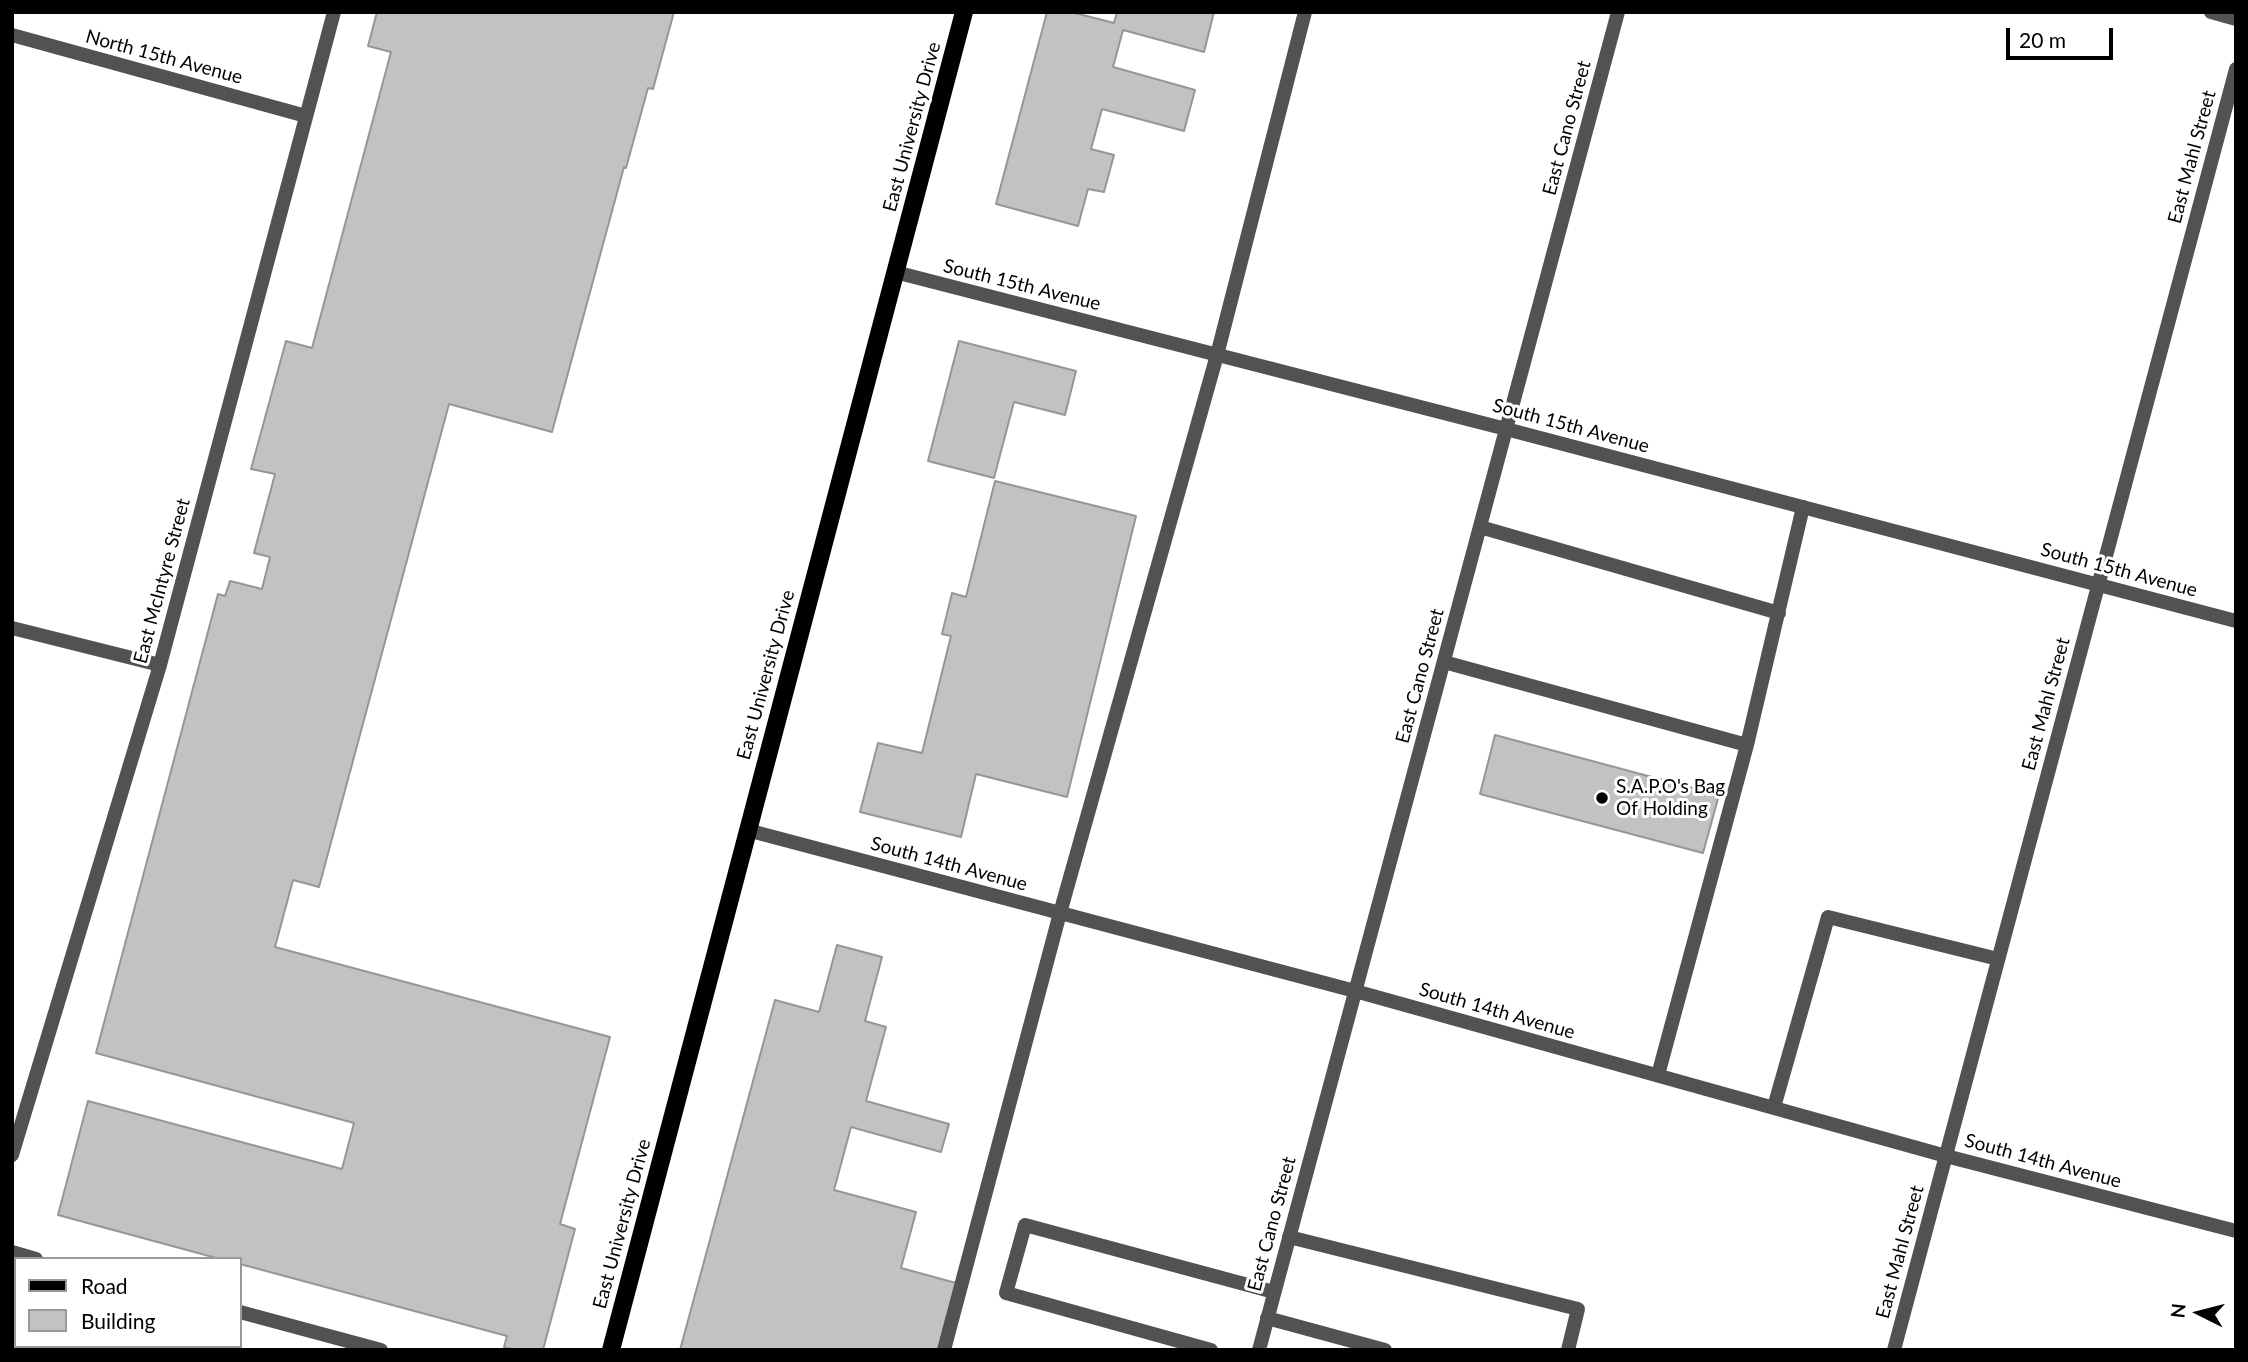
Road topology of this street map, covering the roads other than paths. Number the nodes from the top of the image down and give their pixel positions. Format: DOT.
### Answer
graph roads {
  1 [pos="334,12"];
  2 [pos="964,12"];
  3 [pos="1305,12"];
  4 [pos="1618,12"];
  5 [pos="2211,12"];
  6 [pos="2236,19"];
  7 [pos="12,35"];
  8 [pos="2236,69"];
  9 [pos="306,116"];
  10 [pos="895,272"];
  11 [pos="1217,355"];
  12 [pos="1506,429"];
  13 [pos="1804,507"];
  14 [pos="1480,527"];
  15 [pos="2098,585"];
  16 [pos="1779,613"];
  17 [pos="2236,621"];
  18 [pos="12,628"];
  19 [pos="1444,662"];
  20 [pos="160,665"];
  21 [pos="1747,745"];
  22 [pos="747,830"];
  23 [pos="1060,914"];
  24 [pos="1998,959"];
  25 [pos="1355,991"];
  26 [pos="1658,1075"];
  27 [pos="1774,1107"];
  28 [pos="12,1155"];
  29 [pos="1946,1156"];
  30 [pos="2236,1231"];
  31 [pos="1289,1237"];
  32 [pos="12,1252"];
  33 [pos="29,1257"];
  34 [pos="1274,1292"];
  35 [pos="242,1313"];
  36 [pos="1267,1318"];
  37 [pos="381,1350"];
  38 [pos="611,1350"];
  39 [pos="944,1350"];
  40 [pos="1211,1350"];
  41 [pos="1259,1350"];
  42 [pos="1385,1350"];
  43 [pos="1568,1350"];
  44 [pos="1894,1350"];
  1 -- 9 [label="street, East McIntyre Street"];
  2 -- 10 [label="main road, East University Drive"];
  3 -- 11 [label="street"];
  4 -- 12 [label="street, East Cano Street"];
  5 -- 6 [label="street"];
  7 -- 9 [label="street, North 15th Avenue"];
  8 -- 15 [label="street, East Mahl Street"];
  9 -- 20 [label="street, East McIntyre Street"];
  10 -- 11 [label="street, South 15th Avenue"];
  10 -- 22 [label="main road, East University Drive"];
  11 -- 12 [label="street, South 15th Avenue"];
  11 -- 23 [label="street"];
  12 -- 13 [label="street, South 15th Avenue"];
  12 -- 14 [label="street, East Cano Street"];
  13 -- 15 [label="street, South 15th Avenue"];
  13 -- 16 [label="street"];
  14 -- 16 [label="street"];
  14 -- 19 [label="street, East Cano Street"];
  15 -- 17 [label="street, South 15th Avenue"];
  15 -- 24 [label="street, East Mahl Street"];
  16 -- 21 [label="street"];
  18 -- 20 [label="street"];
  19 -- 21 [label="street"];
  19 -- 25 [label="street, East Cano Street"];
  20 -- 28 [label="street, East McIntyre Street"];
  21 -- 26 [label="street"];
  22 -- 23 [label="street, South 14th Avenue"];
  22 -- 38 [label="main road, East University Drive"];
  23 -- 25 [label="street, South 14th Avenue"];
  23 -- 39 [label="street"];
  24 -- 27 [label="street"];
  24 -- 29 [label="street, East Mahl Street"];
  25 -- 26 [label="street, South 14th Avenue"];
  25 -- 31 [label="street, East Cano Street"];
  26 -- 27 [label="street, South 14th Avenue"];
  27 -- 29 [label="street, South 14th Avenue"];
  29 -- 30 [label="street, South 14th Avenue"];
  29 -- 44 [label="street, East Mahl Street"];
  31 -- 34 [label="street, East Cano Street"];
  31 -- 43 [label="street"];
  32 -- 33 [label="street"];
  34 -- 36 [label="street, East Cano Street"];
  34 -- 40 [label="street"];
  35 -- 37 [label="street"];
  36 -- 41 [label="street, East Cano Street"];
  36 -- 42 [label="street"];
}
